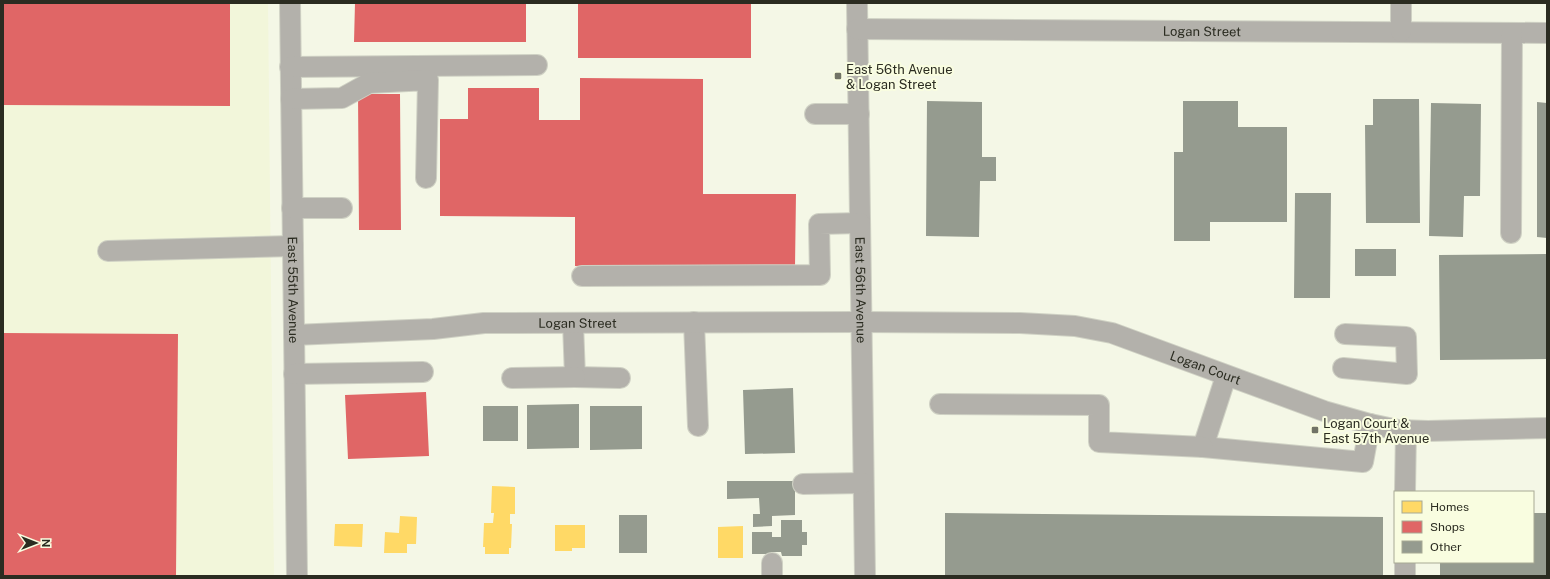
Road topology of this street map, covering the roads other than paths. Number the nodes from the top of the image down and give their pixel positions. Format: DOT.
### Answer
graph roads {
  1 [pos="290,3"];
  2 [pos="857,3"];
  3 [pos="1401,3"];
  4 [pos="858,29"];
  5 [pos="1400,32"];
  6 [pos="1512,33"];
  7 [pos="1547,33"];
  8 [pos="537,65"];
  9 [pos="290,67"];
  10 [pos="291,99"];
  11 [pos="815,114"];
  12 [pos="859,114"];
  13 [pos="426,178"];
  14 [pos="292,208"];
  15 [pos="342,208"];
  16 [pos="860,222"];
  17 [pos="1511,233"];
  18 [pos="293,246"];
  19 [pos="108,251"];
  20 [pos="582,276"];
  21 [pos="694,322"];
  22 [pos="861,322"];
  23 [pos="573,323"];
  24 [pos="1345,334"];
  25 [pos="294,335"];
  26 [pos="1343,368"];
  27 [pos="423,372"];
  28 [pos="294,374"];
  29 [pos="1226,376"];
  30 [pos="575,377"];
  31 [pos="512,378"];
  32 [pos="620,378"];
  33 [pos="940,404"];
  34 [pos="1370,424"];
  35 [pos="698,426"];
  36 [pos="1547,428"];
  37 [pos="1406,430"];
  38 [pos="1203,447"];
  39 [pos="863,483"];
  40 [pos="803,484"];
  41 [pos="1405,491"];
  42 [pos="1405,563"];
  43 [pos="297,576"];
  44 [pos="865,576"];
  45 [pos="1405,576"];
  1 -- 9 [label="street, East 55th Avenue"];
  2 -- 4 [label="street, East 56th Avenue"];
  3 -- 5 [label="street"];
  4 -- 5 [label="street, Logan Street"];
  4 -- 12 [label="street, East 56th Avenue"];
  5 -- 6 [label="street, Logan Street"];
  6 -- 7 [label="street, Logan Street"];
  6 -- 17 [label="street"];
  8 -- 9 [label="street"];
  9 -- 10 [label="street, East 55th Avenue"];
  10 -- 13 [label="street"];
  10 -- 14 [label="street, East 55th Avenue"];
  11 -- 12 [label="street"];
  12 -- 16 [label="street, East 56th Avenue"];
  14 -- 15 [label="street"];
  14 -- 18 [label="street, East 55th Avenue"];
  16 -- 20 [label="street"];
  16 -- 22 [label="street, East 56th Avenue"];
  18 -- 19 [label="street"];
  18 -- 25 [label="street, East 55th Avenue"];
  21 -- 22 [label="street, Logan Street"];
  21 -- 23 [label="street, Logan Street"];
  21 -- 35 [label="street"];
  22 -- 29 [label="street, Logan Court"];
  22 -- 39 [label="street, East 56th Avenue"];
  23 -- 25 [label="street, Logan Street"];
  23 -- 30 [label="street"];
  24 -- 26 [label="street"];
  25 -- 28 [label="street, East 55th Avenue"];
  27 -- 28 [label="street"];
  28 -- 43 [label="street, East 55th Avenue"];
  29 -- 34 [label="street, Logan Court"];
  29 -- 38 [label="street"];
  30 -- 31 [label="street"];
  30 -- 32 [label="street"];
  33 -- 38 [label="street"];
  34 -- 37 [label="street, Logan Court"];
  34 -- 38 [label="street"];
  36 -- 37 [label="street, Logan Court"];
  37 -- 41 [label="street"];
  39 -- 40 [label="street"];
  39 -- 44 [label="street, East 56th Avenue"];
  42 -- 45 [label="street"];
}
